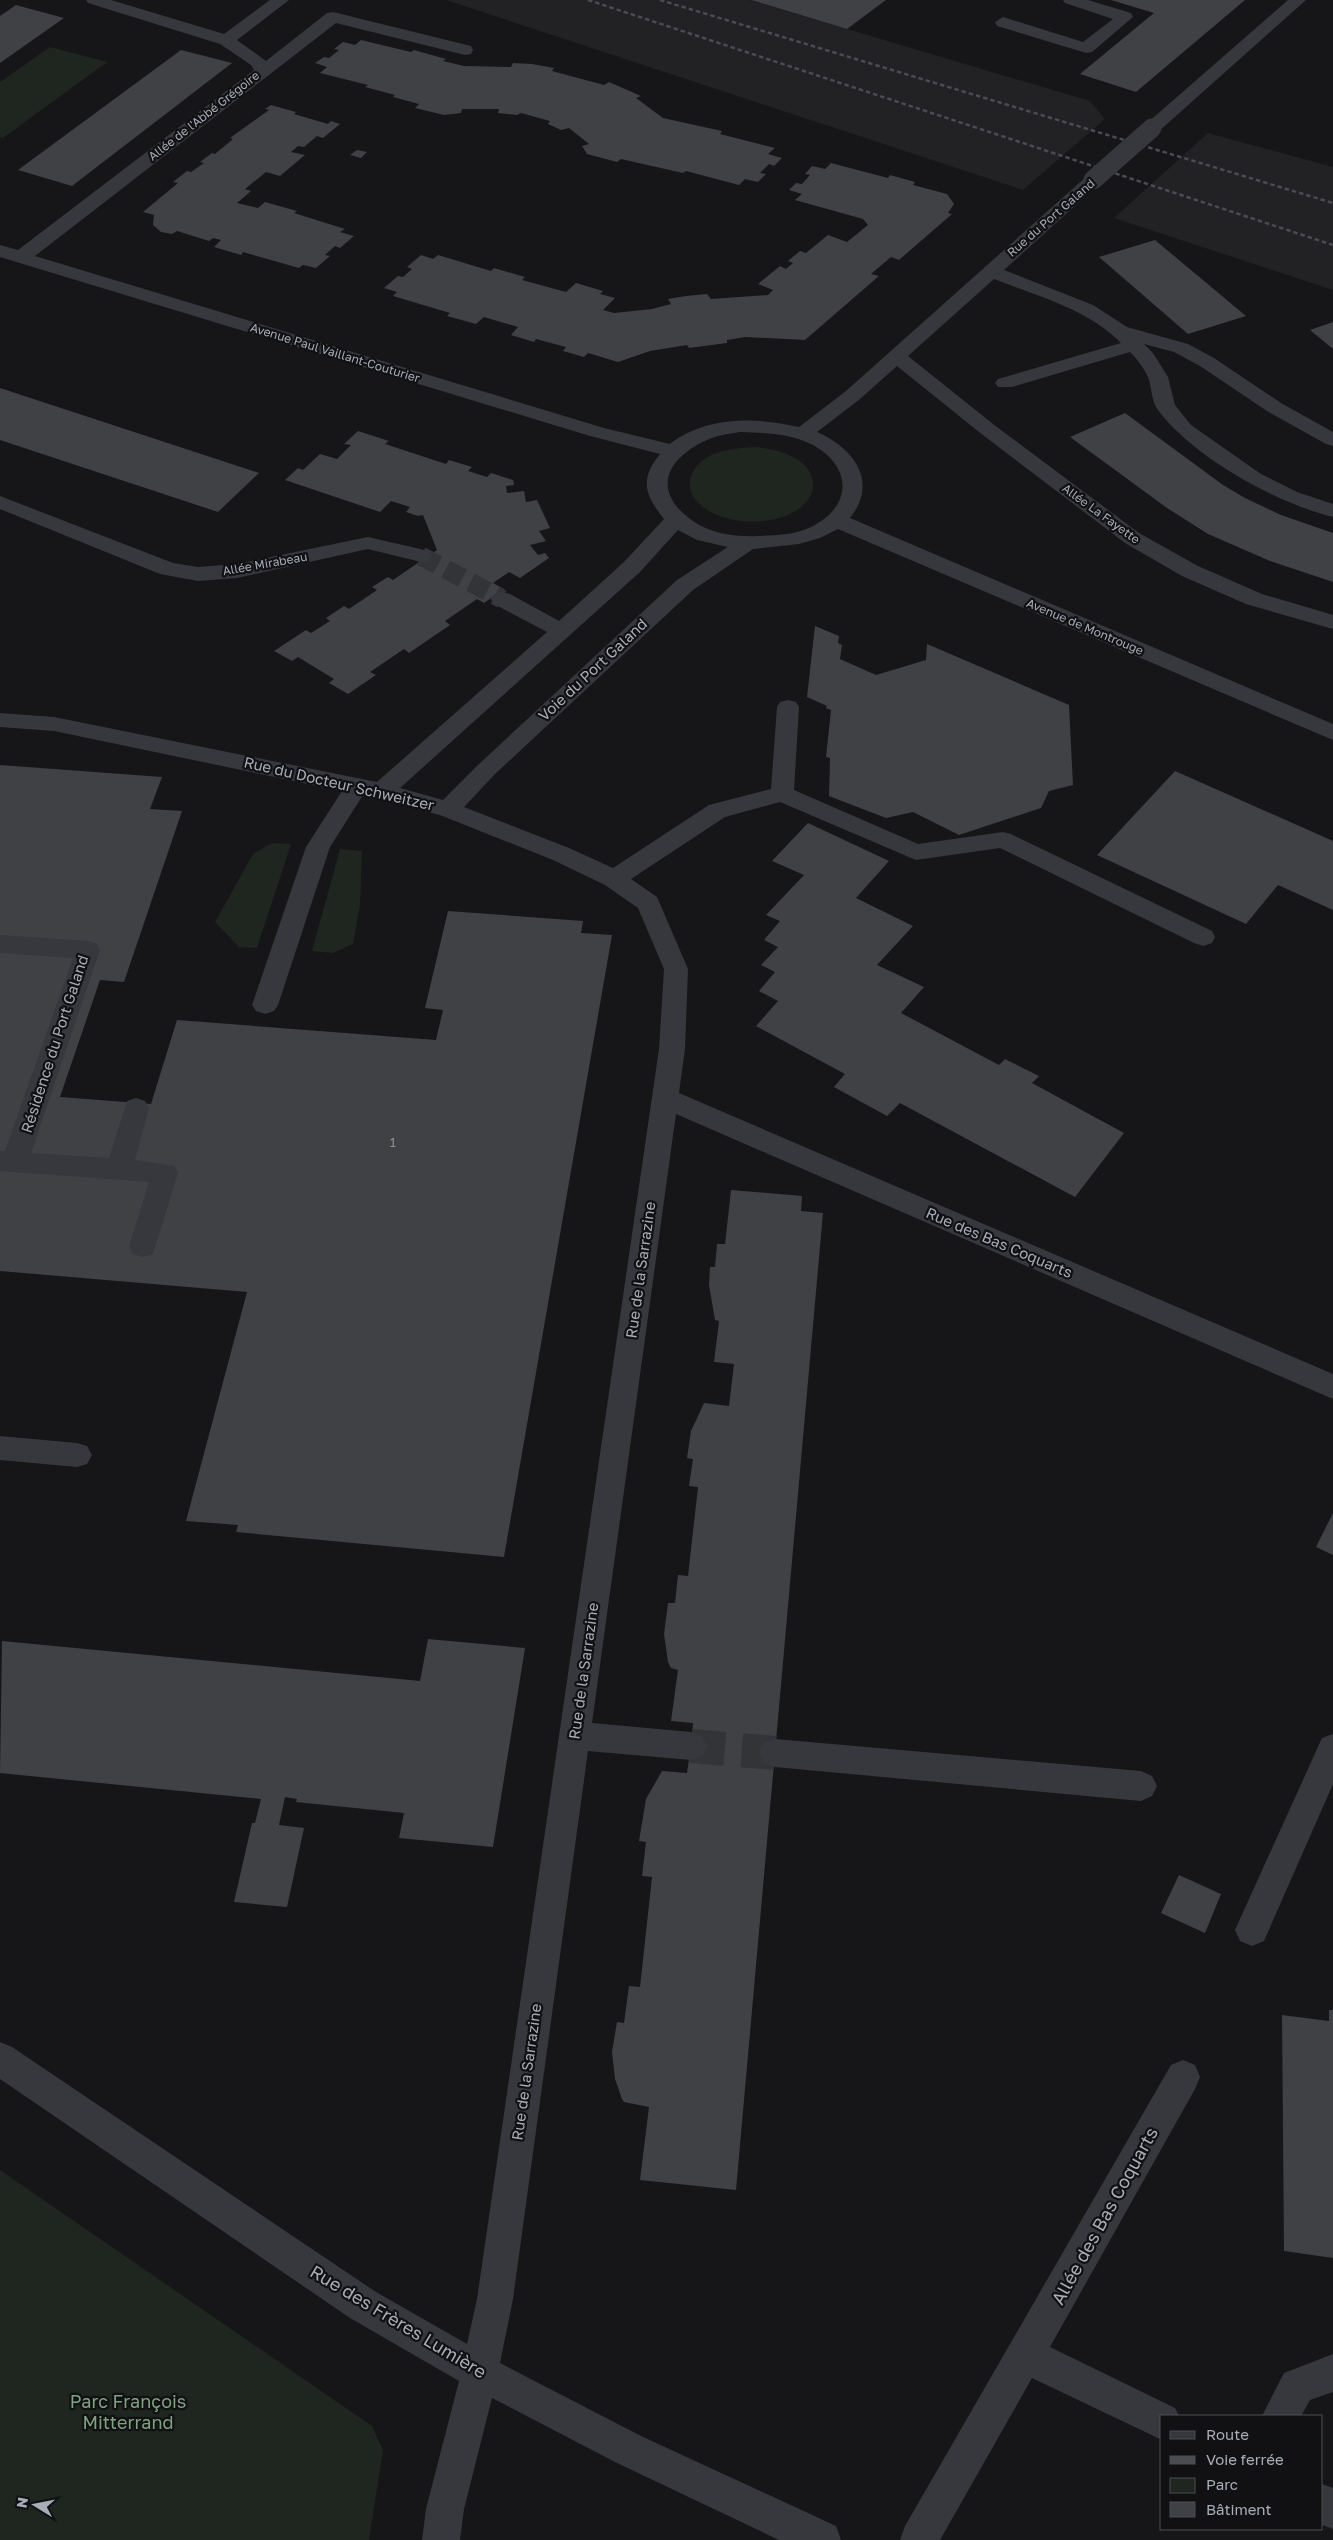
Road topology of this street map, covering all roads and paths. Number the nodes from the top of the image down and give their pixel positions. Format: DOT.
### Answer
graph roads {
  1 [pos="94,0"];
  2 [pos="281,0"];
  3 [pos="1071,0"];
  4 [pos="1298,0"];
  5 [pos="1003,22"];
  6 [pos="226,40"];
  7 [pos="465,50"];
  8 [pos="263,71"];
  9 [pos="0,251"];
  10 [pos="20,257"];
  11 [pos="991,271"];
  12 [pos="1120,331"];
  13 [pos="1135,344"];
  14 [pos="897,356"];
  15 [pos="1005,383"];
  16 [pos="802,434"];
  17 [pos="1333,440"];
  18 [pos="672,451"];
  19 [pos="0,502"];
  20 [pos="1333,511"];
  21 [pos="676,519"];
  22 [pos="836,520"];
  23 [pos="748,543"];
  24 [pos="420,556"];
  25 [pos="502,599"];
  26 [pos="1333,622"];
  27 [pos="560,630"];
  28 [pos="788,708"];
  29 [pos="0,720"];
  30 [pos="1333,733"];
  31 [pos="357,786"];
  32 [pos="382,791"];
  33 [pos="782,794"];
  34 [pos="448,809"];
  35 [pos="614,879"];
  36 [pos="1203,937"];
  37 [pos="0,944"];
  38 [pos="676,969"];
  39 [pos="265,1005"];
  40 [pos="665,1098"];
  41 [pos="136,1108"];
  42 [pos="8,1162"];
  43 [pos="118,1169"];
  44 [pos="143,1246"];
  45 [pos="1333,1387"];
  46 [pos="0,1448"];
  47 [pos="78,1455"];
  48 [pos="575,1736"];
  49 [pos="691,1746"];
  50 [pos="775,1753"];
  51 [pos="1330,1764"];
  52 [pos="1141,1786"];
  53 [pos="1252,1930"];
  54 [pos="0,2059"];
  55 [pos="1183,2077"];
  56 [pos="1026,2355"];
  57 [pos="480,2372"];
  58 [pos="1333,2373"];
  59 [pos="1282,2415"];
  60 [pos="1160,2420"];
  61 [pos="441,2540"];
  62 [pos="822,2540"];
  63 [pos="919,2540"];
  1 -- 6 [label="street, Allée de l'Abbé Grégoire"];
  2 -- 6 [label="street"];
  3 -- 5 [label="street"];
  4 -- 11 [label="street, Rue du Port Galand, bridge"];
  6 -- 8 [label="street, Allée de l'Abbé Grégoire"];
  7 -- 8 [label="street"];
  8 -- 10 [label="street, Allée de l'Abbé Grégoire"];
  9 -- 10 [label="street, Avenue Paul Vaillant-Couturier"];
  10 -- 18 [label="street, Avenue Paul Vaillant-Couturier"];
  11 -- 12 [label="street"];
  11 -- 14 [label="street, Rue du Port Galand"];
  12 -- 13 [label="street"];
  12 -- 17 [label="street"];
  13 -- 15 [label="street"];
  13 -- 20 [label="street"];
  14 -- 16 [label="street, Rue du Port Galand"];
  14 -- 26 [label="street, Allée La Fayette"];
  16 -- 18 [label="street"];
  16 -- 22 [label="street"];
  18 -- 21 [label="street"];
  19 -- 24 [label="street, Allée Mirabeau"];
  21 -- 23 [label="street"];
  21 -- 27 [label="street"];
  22 -- 23 [label="street"];
  22 -- 30 [label="street, Avenue de Montrouge"];
  23 -- 34 [label="street, Voie du Port Galand"];
  25 -- 27 [label="street"];
  27 -- 32 [label="street"];
  28 -- 33 [label="street"];
  29 -- 31 [label="street, Rue du Docteur Schweitzer"];
  31 -- 32 [label="street, Rue du Docteur Schweitzer"];
  31 -- 39 [label="street"];
  32 -- 34 [label="street, Rue du Docteur Schweitzer"];
  33 -- 35 [label="street"];
  33 -- 36 [label="street"];
  34 -- 35 [label="street, Rue du Docteur Schweitzer"];
  35 -- 38 [label="street, Rue du Docteur Schweitzer"];
  37 -- 42 [label="street, Résidence du Port Galand"];
  38 -- 40 [label="street, Rue de la Sarrazine"];
  40 -- 45 [label="street, Rue des Bas Coquarts"];
  40 -- 48 [label="street, Rue de la Sarrazine"];
  41 -- 43 [label="street"];
  42 -- 43 [label="street, Résidence du Port Galand"];
  43 -- 44 [label="street, Résidence du Port Galand"];
  46 -- 47 [label="street"];
  48 -- 49 [label="street"];
  48 -- 57 [label="street, Rue de la Sarrazine"];
  50 -- 52 [label="street"];
  51 -- 53 [label="street"];
  54 -- 57 [label="street, Rue des Frères Lumière"];
  55 -- 56 [label="street, Allée des Bas Coquarts"];
  56 -- 60 [label="street"];
  56 -- 63 [label="street, Allée des Bas Coquarts"];
  57 -- 61 [label="street, Rue de la Sarrazine"];
  57 -- 62 [label="street, Rue des Frères Lumière"];
  58 -- 59 [label="street"];
}
